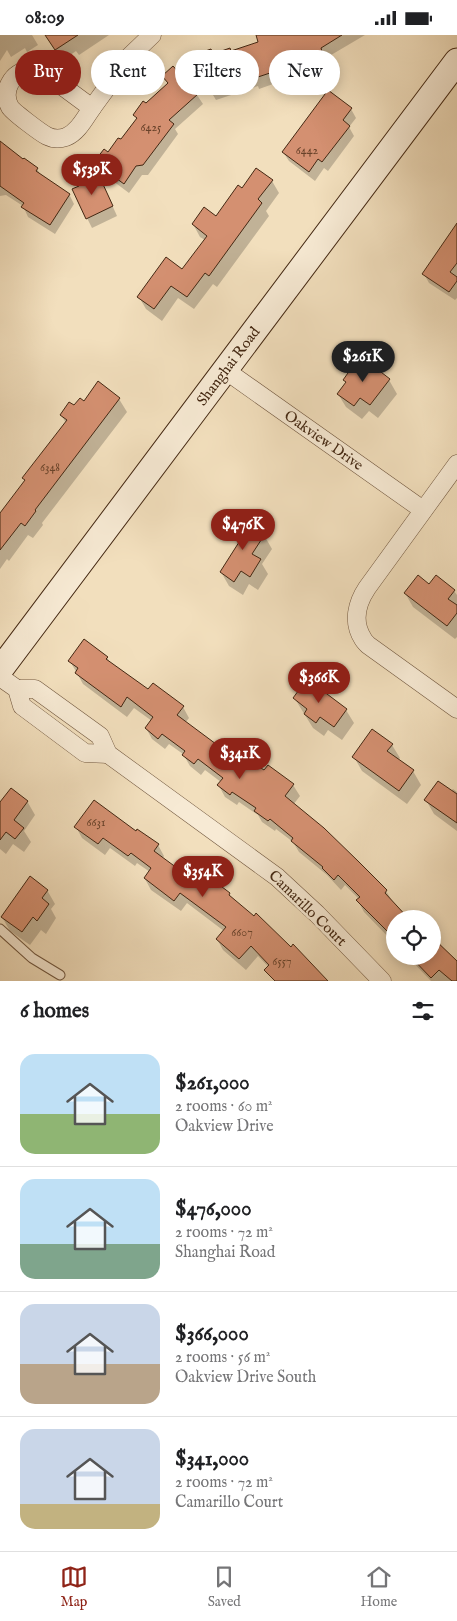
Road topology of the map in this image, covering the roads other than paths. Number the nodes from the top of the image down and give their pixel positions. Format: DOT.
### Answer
graph roads {
  1 [pos="152,35"];
  2 [pos="454,72"];
  3 [pos="92,108"];
  4 [pos="225,370"];
  5 [pos="457,464"];
  6 [pos="423,510"];
  7 [pos="0,670"];
  8 [pos="0,677"];
  9 [pos="457,709"];
  10 [pos="0,929"];
  11 [pos="60,975"];
  12 [pos="382,981"];
  1 -- 3 [label="street"];
  2 -- 4 [label="street, Shanghai Road"];
  3 -- 3 [label="street"];
  4 -- 6 [label="street, Oakview Drive"];
  4 -- 7 [label="street, Shanghai Road"];
  5 -- 6 [label="street"];
  6 -- 9 [label="street"];
  8 -- 12 [label="street, Camarillo Court"];
  10 -- 11 [label="lane"];
}
